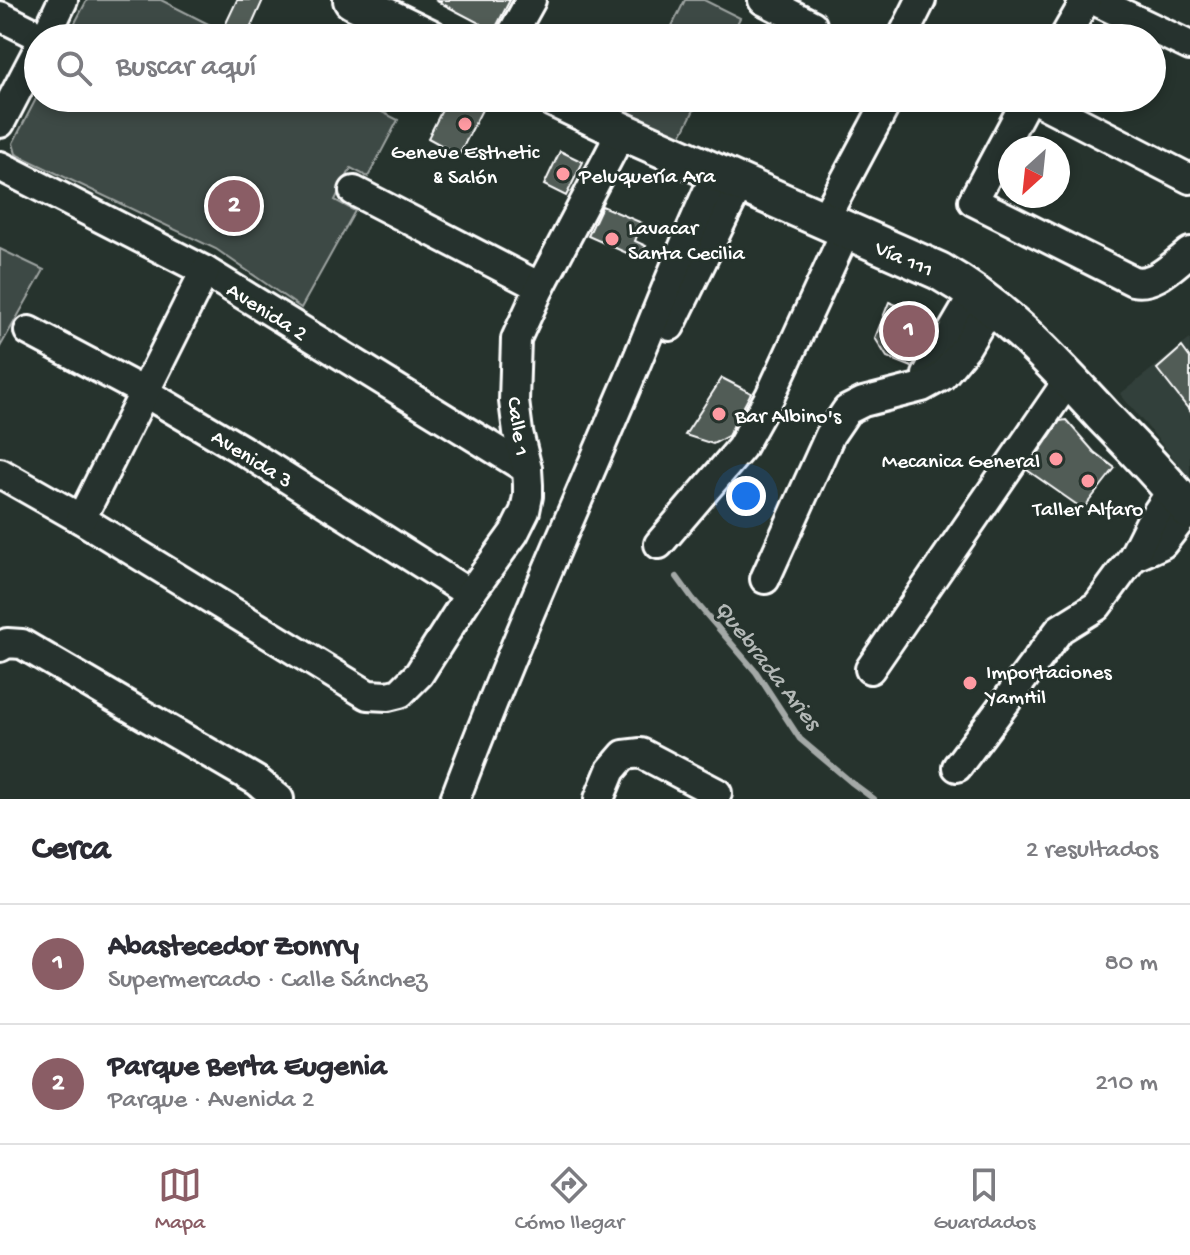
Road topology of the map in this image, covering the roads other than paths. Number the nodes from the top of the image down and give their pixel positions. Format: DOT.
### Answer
graph roads {
  1 [pos="63,0"];
  2 [pos="352,0"];
  3 [pos="531,0"];
  4 [pos="763,0"];
  5 [pos="921,0"];
  6 [pos="938,0"];
  7 [pos="1086,0"];
  8 [pos="1094,0"];
  9 [pos="0,16"];
  10 [pos="51,24"];
  11 [pos="401,24"];
  12 [pos="518,24"];
  13 [pos="810,24"];
  14 [pos="918,24"];
  15 [pos="923,24"];
  16 [pos="1072,24"];
  17 [pos="1144,24"];
  18 [pos="24,28"];
  19 [pos="1166,34"];
  20 [pos="1190,46"];
  21 [pos="24,77"];
  22 [pos="582,112"];
  23 [pos="864,112"];
  24 [pos="882,112"];
  25 [pos="1022,112"];
  26 [pos="1051,112"];
  27 [pos="0,123"];
  28 [pos="622,131"];
  29 [pos="0,166"];
  30 [pos="728,178"];
  31 [pos="1190,179"];
  32 [pos="354,191"];
  33 [pos="826,222"];
  34 [pos="1190,252"];
  35 [pos="205,271"];
  36 [pos="540,287"];
  37 [pos="983,299"];
  38 [pos="29,331"];
  39 [pos="1069,379"];
  40 [pos="144,392"];
  41 [pos="527,469"];
  42 [pos="0,473"];
  43 [pos="1184,503"];
  44 [pos="81,519"];
  45 [pos="659,544"];
  46 [pos="765,579"];
  47 [pos="470,594"];
  48 [pos="3,645"];
  49 [pos="870,669"];
  50 [pos="500,703"];
  51 [pos="957,767"];
  52 [pos="717,793"];
  53 [pos="279,799"];
  54 [pos="455,799"];
  55 [pos="472,799"];
  56 [pos="599,799"];
  1 -- 10 [label="street"];
  2 -- 11 [label="main road"];
  3 -- 12 [label="street"];
  4 -- 13 [label="street"];
  5 -- 14 [label="street"];
  6 -- 15 [label="street"];
  7 -- 16 [label="street"];
  8 -- 17 [label="street"];
  9 -- 18 [label="street"];
  19 -- 20 [label="street"];
  21 -- 27 [label="street"];
  22 -- 28 [label="main road, Vía 111"];
  23 -- 33 [label="street"];
  24 -- 33 [label="street"];
  25 -- 34 [label="street"];
  26 -- 31 [label="street"];
  28 -- 30 [label="main road, Vía 111"];
  28 -- 36 [label="street, Calle 1"];
  29 -- 35 [label="street, Avenida 2"];
  30 -- 33 [label="main road, Vía 111"];
  30 -- 50 [label="street"];
  32 -- 36 [label="street"];
  33 -- 37 [label="main road, Vía 111"];
  33 -- 45 [label="street"];
  35 -- 40 [label="street"];
  35 -- 41 [label="street, Avenida 2"];
  36 -- 41 [label="street, Calle 1"];
  37 -- 39 [label="main road, Vía 111"];
  37 -- 46 [label="street"];
  38 -- 40 [label="street, Avenida 3"];
  39 -- 43 [label="main road, Vía 111"];
  39 -- 49 [label="street"];
  40 -- 44 [label="street"];
  40 -- 47 [label="street, Avenida 3"];
  41 -- 47 [label="street, Calle 1"];
  42 -- 44 [label="street"];
  43 -- 51 [label="street"];
  44 -- 47 [label="street, Calle 1"];
  48 -- 53 [label="street"];
  50 -- 54 [label="street"];
  50 -- 55 [label="street"];
  52 -- 56 [label="street"];
}
